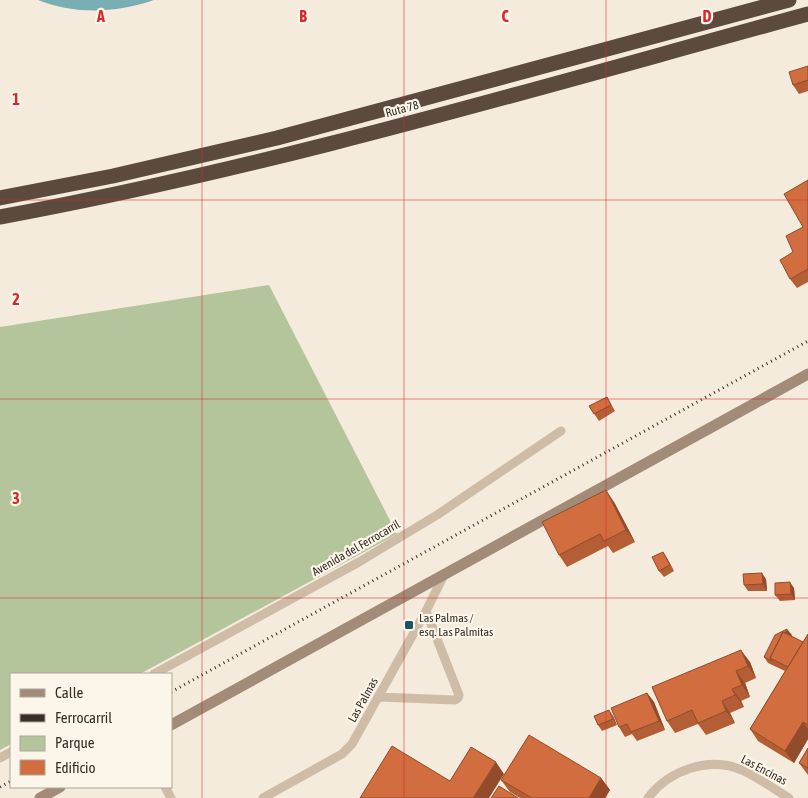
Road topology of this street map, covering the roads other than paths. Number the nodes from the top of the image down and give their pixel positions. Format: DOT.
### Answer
graph roads {
  1 [pos="789,0"];
  2 [pos="808,14"];
  3 [pos="0,198"];
  4 [pos="0,217"];
  5 [pos="808,374"];
  6 [pos="562,431"];
  7 [pos="444,575"];
  8 [pos="426,611"];
  9 [pos="156,673"];
  10 [pos="379,696"];
  11 [pos="172,724"];
  12 [pos="58,788"];
  13 [pos="40,798"];
  14 [pos="262,798"];
  15 [pos="648,798"];
  16 [pos="789,798"];
  1 -- 3 [label="highway, Ruta 78"];
  2 -- 4 [label="highway, Ruta 78"];
  5 -- 7 [label="main road"];
  6 -- 9 [label="street, Avenida del Ferrocarril"];
  7 -- 8 [label="street, Las Palmas"];
  7 -- 11 [label="main road"];
  8 -- 10 [label="street, Las Palmas"];
  8 -- 10 [label="street"];
  10 -- 14 [label="street, Las Palmas"];
  12 -- 13 [label="main road"];
  15 -- 16 [label="street, Las Encinas"];
}
